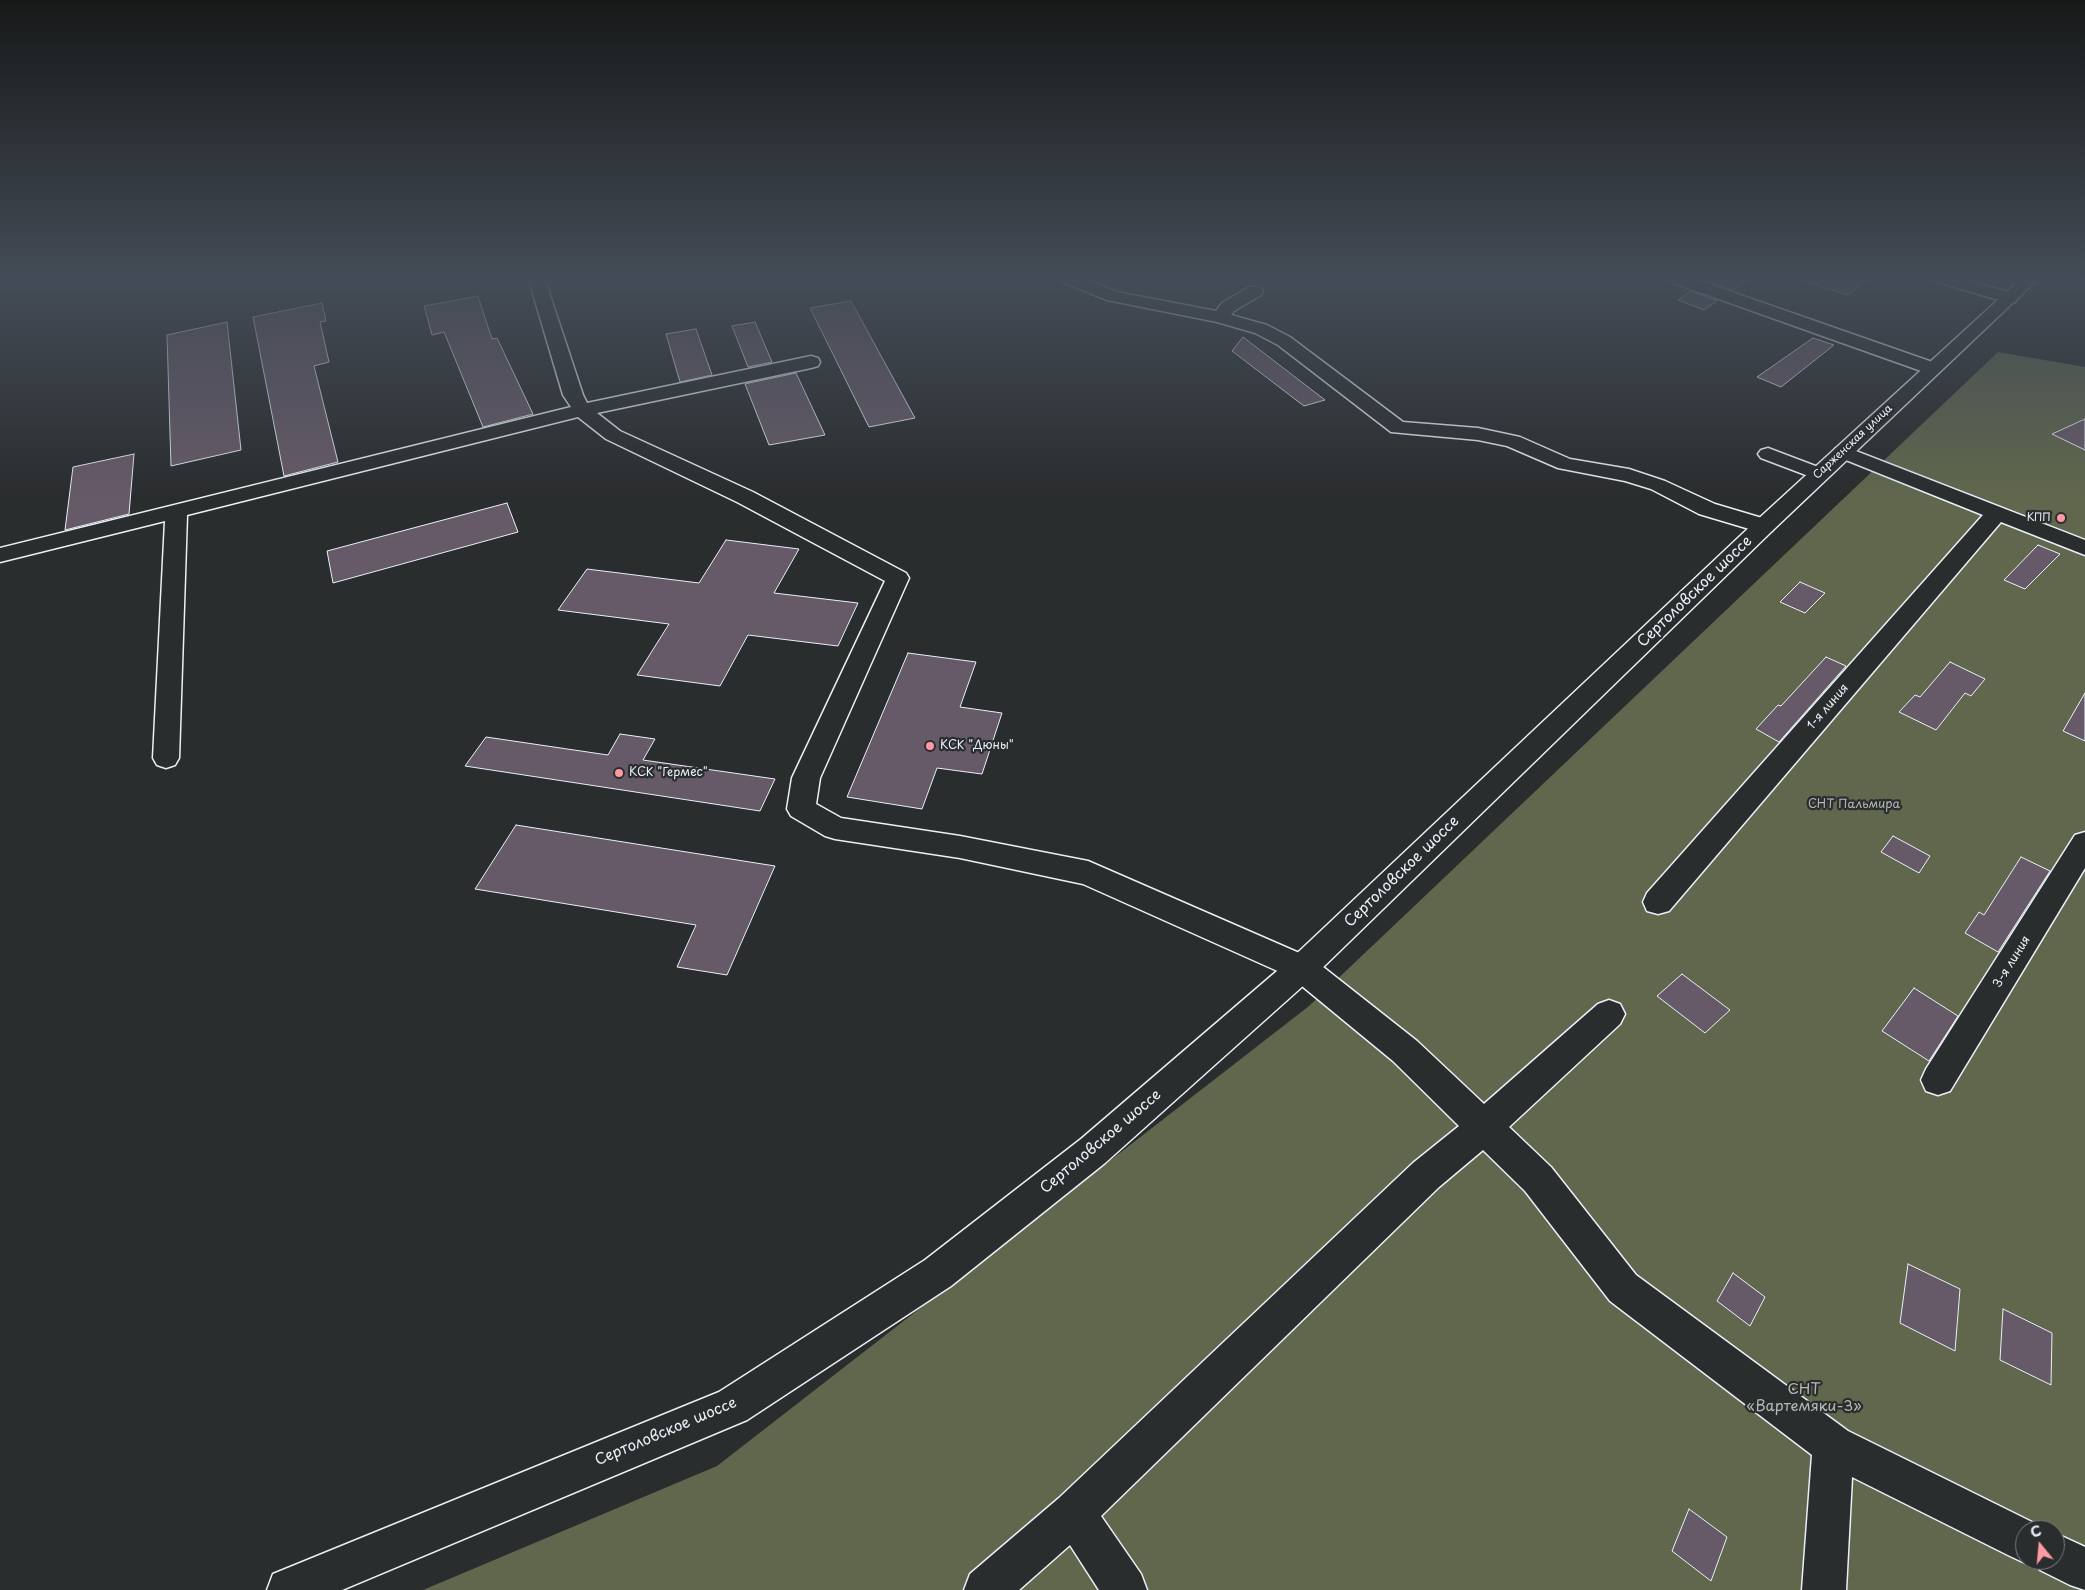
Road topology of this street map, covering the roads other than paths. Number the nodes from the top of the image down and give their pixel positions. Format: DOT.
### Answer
graph roads {
  1 [pos="559,351"];
  2 [pos="1297,351"];
  3 [pos="1884,351"];
  4 [pos="1950,351"];
  5 [pos="811,362"];
  6 [pos="1931,368"];
  7 [pos="582,410"];
  8 [pos="1843,452"];
  9 [pos="1768,454"];
  10 [pos="1819,474"];
  11 [pos="176,511"];
  12 [pos="1997,513"];
  13 [pos="1774,516"];
  14 [pos="2085,548"];
  15 [pos="0,555"];
  16 [pos="166,758"];
  17 [pos="2085,843"];
  18 [pos="1658,902"];
  19 [pos="1302,968"];
  20 [pos="1609,1014"];
  21 [pos="1938,1080"];
  22 [pos="1483,1128"];
  23 [pos="1833,1446"];
  24 [pos="1074,1513"];
  25 [pos="2015,1535"];
  26 [pos="2065,1560"];
  27 [pos="2085,1570"];
  28 [pos="289,1590"];
  29 [pos="986,1590"];
  30 [pos="1125,1590"];
  31 [pos="1824,1590"];
  1 -- 7 [label="street"];
  2 -- 13 [label="street"];
  3 -- 6 [label="street"];
  4 -- 6 [label="street, Сарженская улица"];
  5 -- 7 [label="street"];
  6 -- 8 [label="street, Сарженская улица"];
  7 -- 11 [label="street"];
  7 -- 19 [label="street"];
  8 -- 10 [label="street, Сарженская улица"];
  8 -- 12 [label="street"];
  9 -- 10 [label="street"];
  10 -- 13 [label="street, Сарженская улица"];
  11 -- 15 [label="street"];
  11 -- 16 [label="street"];
  12 -- 14 [label="street"];
  12 -- 18 [label="street, 1-я линия"];
  13 -- 19 [label="street, Сертоловское шоссе"];
  17 -- 21 [label="street, 3-я линия"];
  19 -- 22 [label="street"];
  19 -- 28 [label="street, Сертоловское шоссе"];
  20 -- 22 [label="street"];
  22 -- 23 [label="street"];
  22 -- 24 [label="street"];
  23 -- 25 [label="street"];
  23 -- 31 [label="street"];
  24 -- 29 [label="street"];
  24 -- 30 [label="street"];
  26 -- 27 [label="street"];
}
